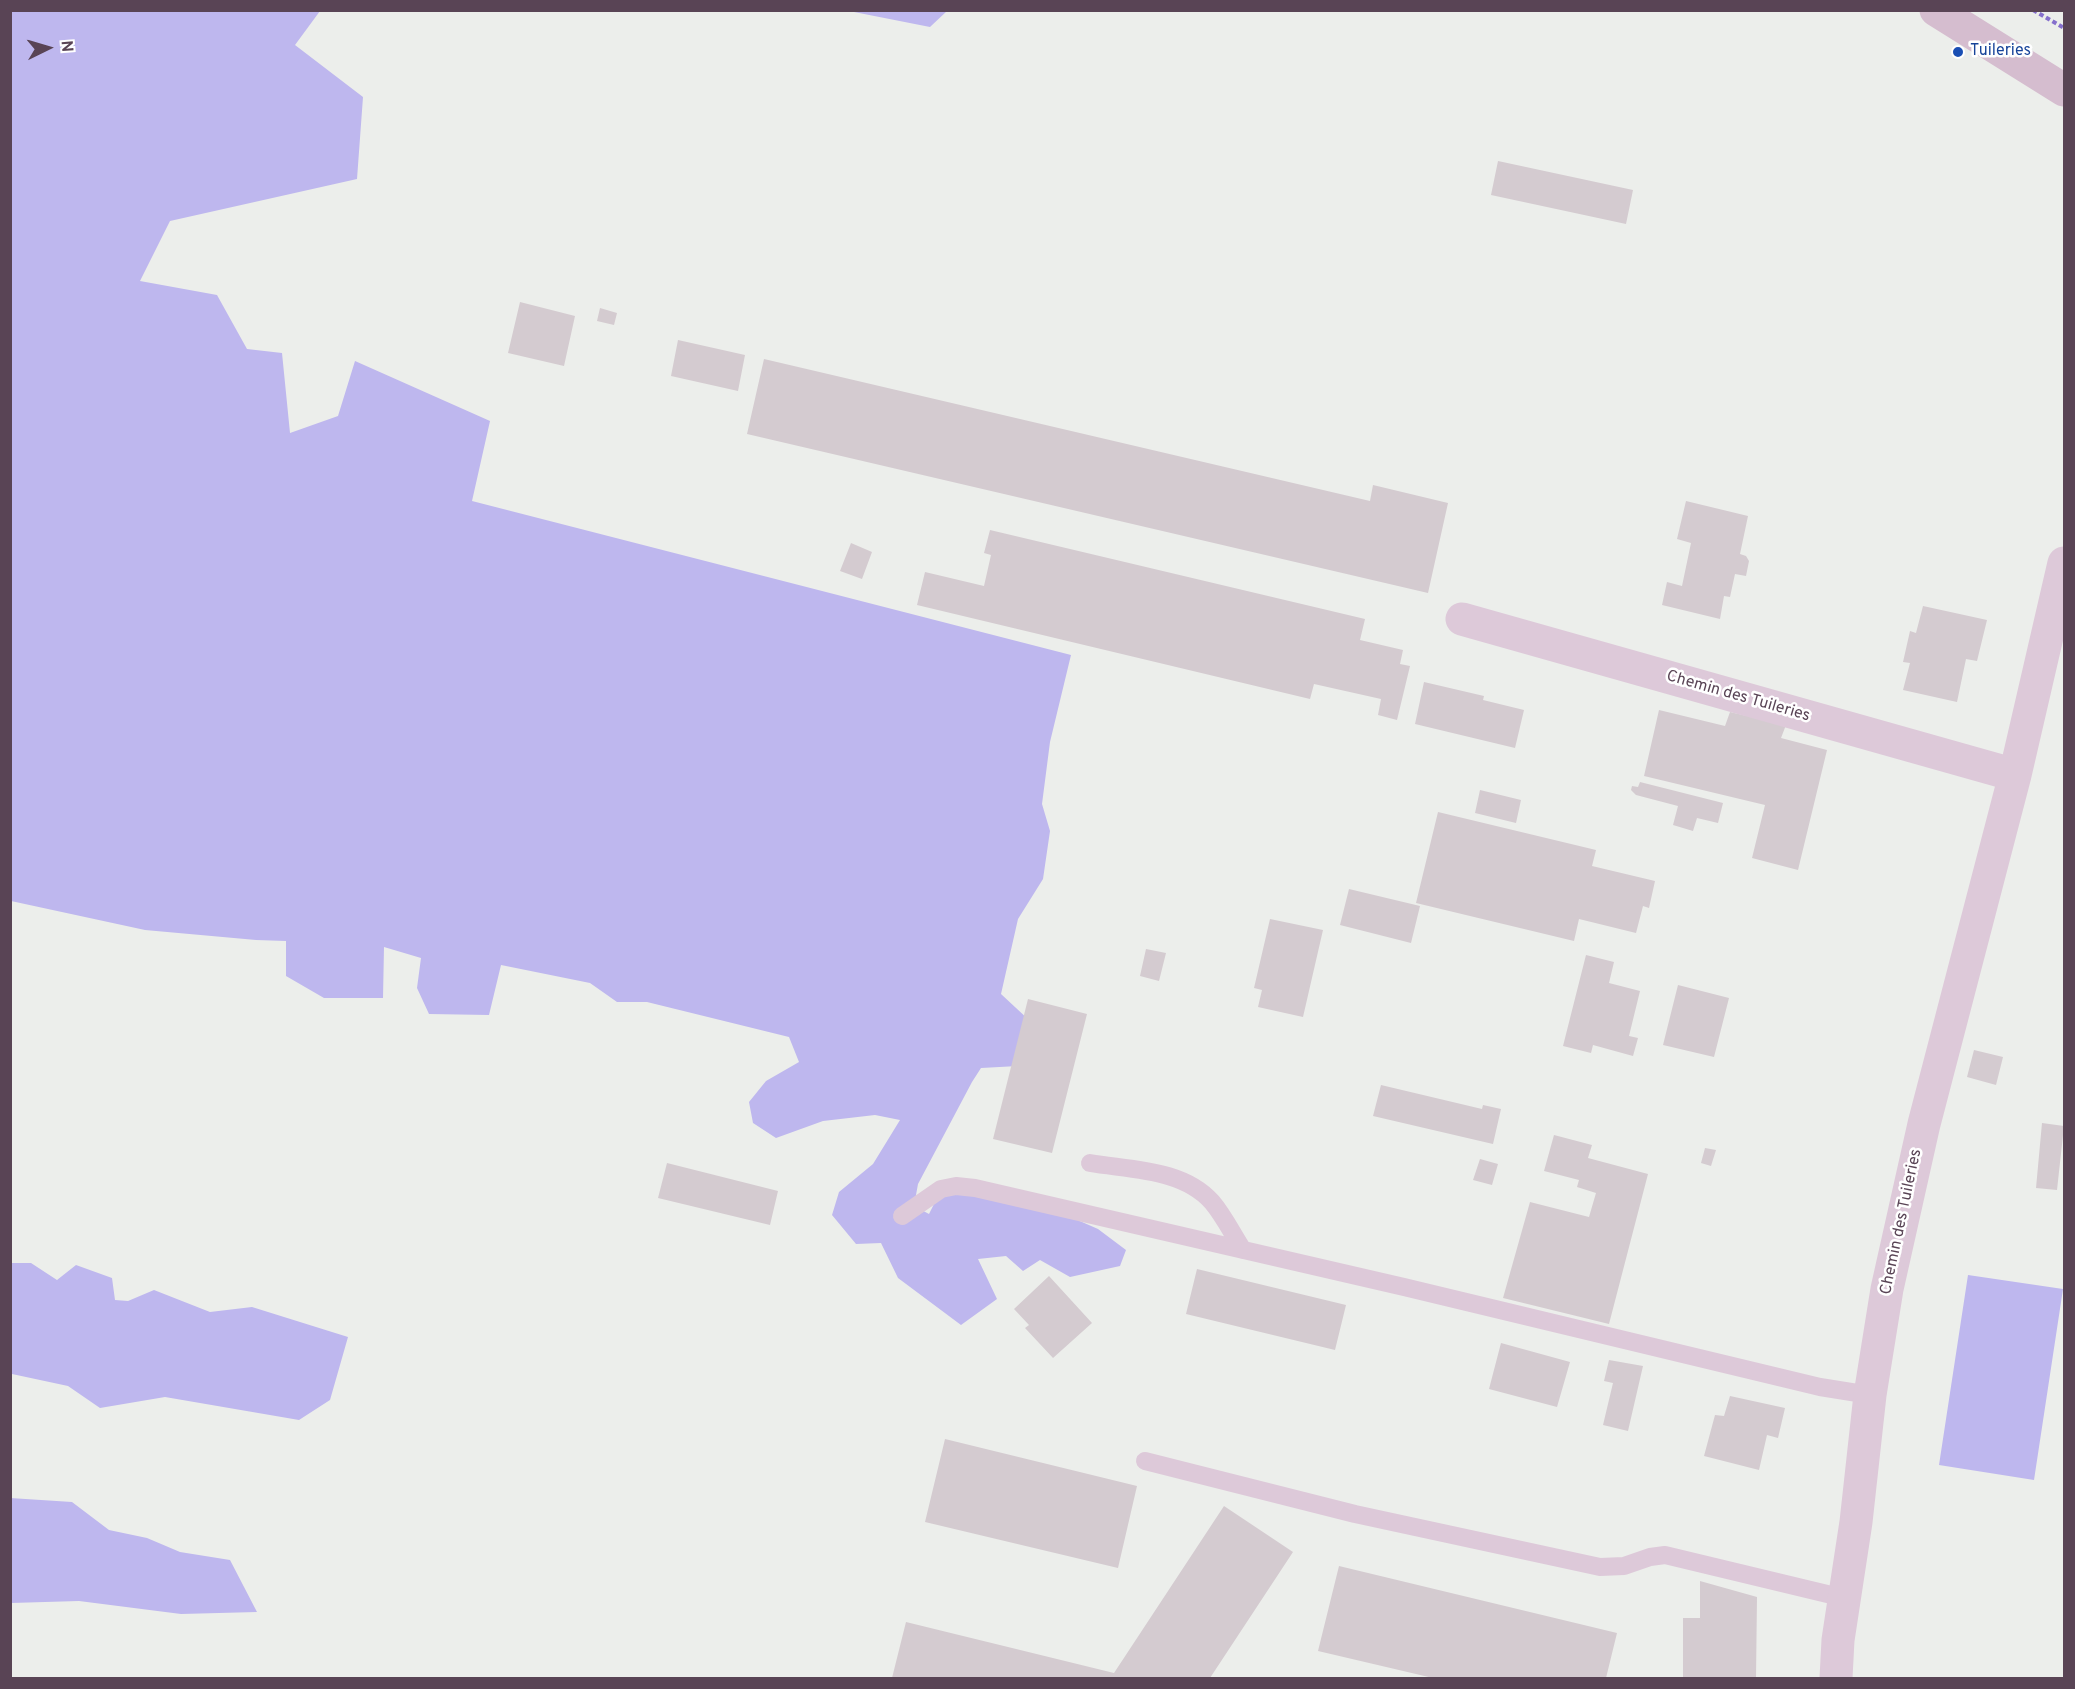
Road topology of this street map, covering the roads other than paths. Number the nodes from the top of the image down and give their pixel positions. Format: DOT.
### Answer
graph roads {
  1 [pos="1936,10"];
  2 [pos="2064,90"];
  3 [pos="2064,563"];
  4 [pos="1462,619"];
  5 [pos="2015,775"];
  6 [pos="1090,1163"];
  7 [pos="902,1216"];
  8 [pos="1243,1250"];
  9 [pos="1870,1395"];
  10 [pos="1145,1461"];
  11 [pos="1844,1598"];
  12 [pos="1836,1678"];
  1 -- 2 [label="main road"];
  3 -- 5 [label="street, Chemin des Tuileries"];
  4 -- 5 [label="street, Chemin des Tuileries"];
  5 -- 9 [label="street, Chemin des Tuileries"];
  6 -- 8 [label="lane"];
  7 -- 8 [label="lane"];
  8 -- 9 [label="lane"];
  9 -- 11 [label="street, Chemin des Tuileries"];
  10 -- 11 [label="lane"];
  11 -- 12 [label="street, Chemin des Tuileries"];
}
